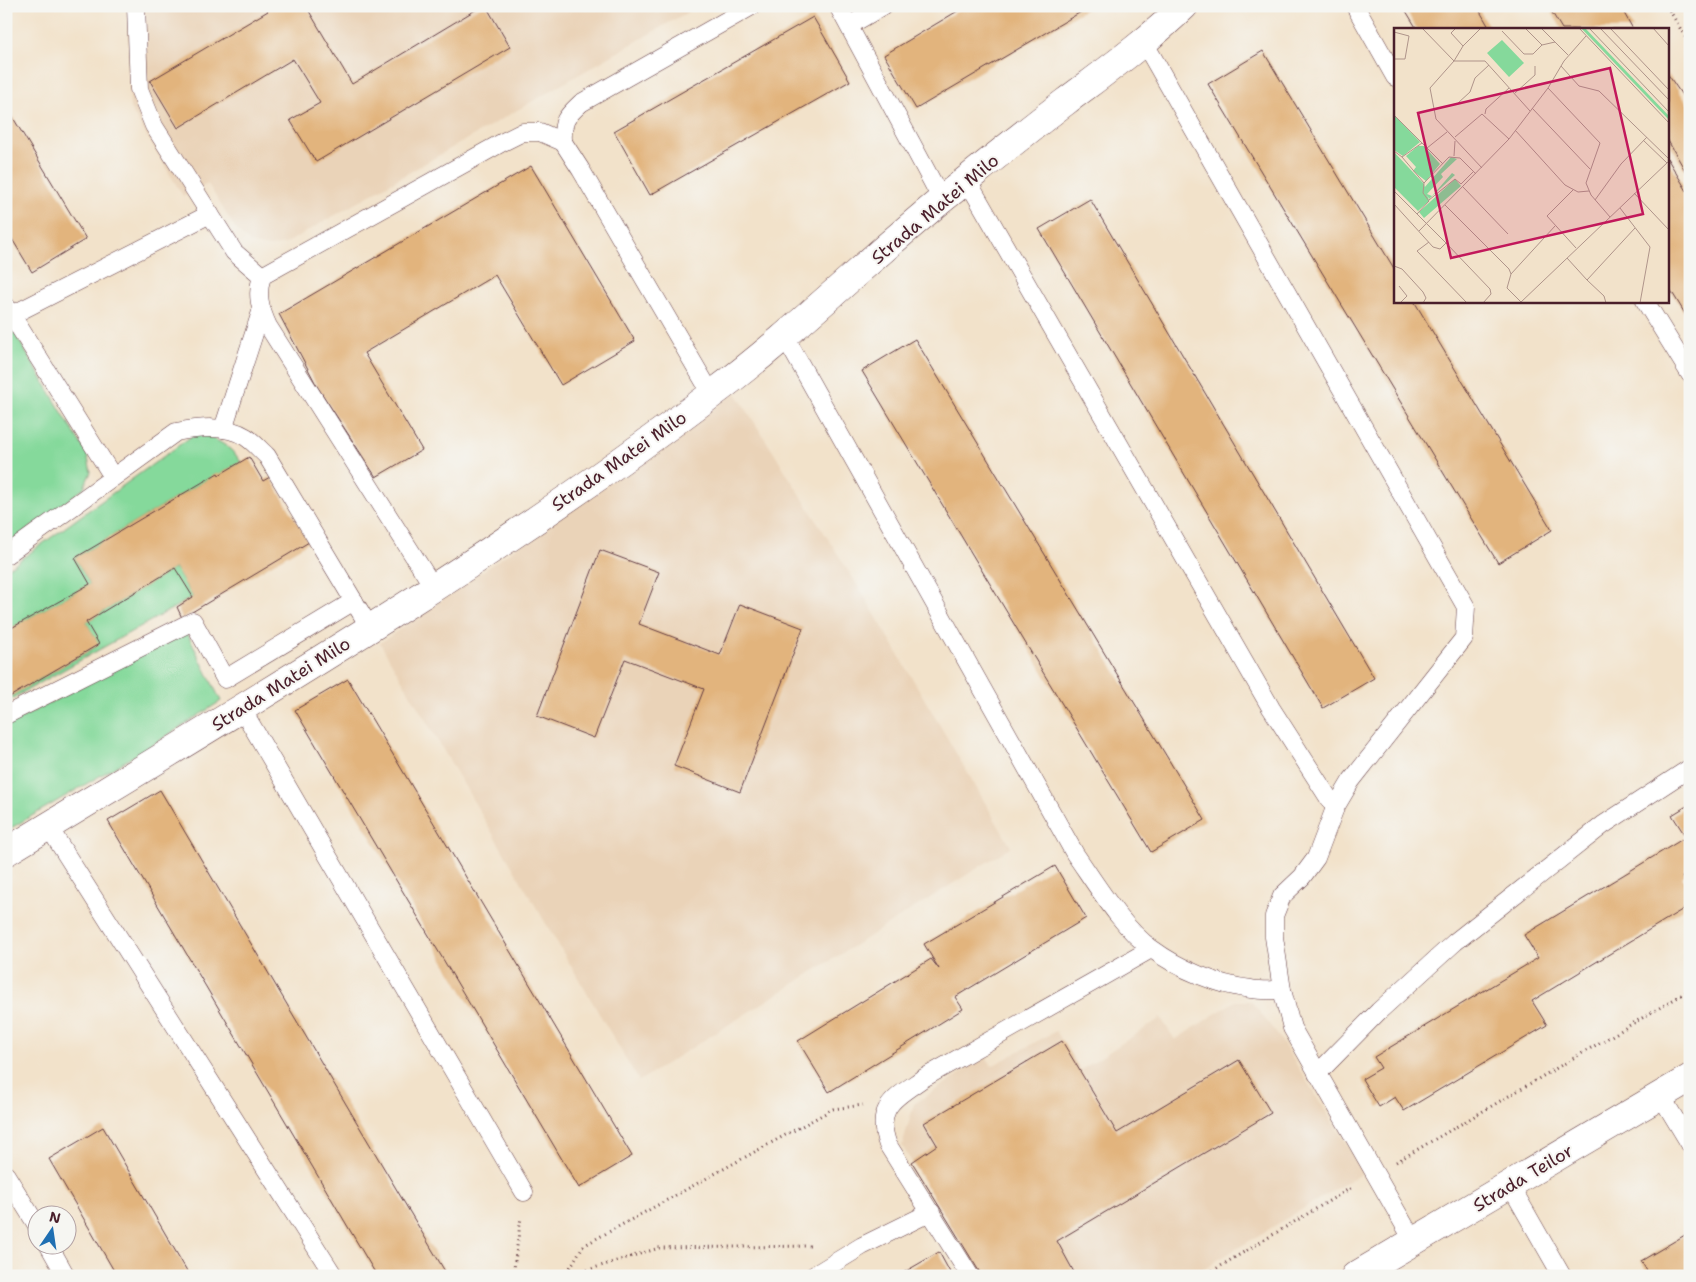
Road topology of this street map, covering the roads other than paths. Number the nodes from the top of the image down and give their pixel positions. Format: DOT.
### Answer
graph roads {
  1 [pos="136,6"];
  2 [pos="752,6"];
  3 [pos="838,6"];
  4 [pos="884,6"];
  5 [pos="1184,6"];
  6 [pos="1355,6"];
  7 [pos="850,25"];
  8 [pos="1145,44"];
  9 [pos="1394,74"];
  10 [pos="563,142"];
  11 [pos="967,180"];
  12 [pos="942,200"];
  13 [pos="210,214"];
  14 [pos="262,276"];
  15 [pos="1646,302"];
  16 [pos="9,310"];
  17 [pos="261,312"];
  18 [pos="785,337"];
  19 [pos="1690,374"];
  20 [pos="712,395"];
  21 [pos="223,429"];
  22 [pos="113,477"];
  23 [pos="6,555"];
  24 [pos="434,588"];
  25 [pos="354,601"];
  26 [pos="370,628"];
  27 [pos="242,709"];
  28 [pos="6,714"];
  29 [pos="1690,768"];
  30 [pos="1335,808"];
  31 [pos="48,826"];
  32 [pos="6,852"];
  33 [pos="1151,949"];
  34 [pos="1282,990"];
  35 [pos="1317,1074"];
  36 [pos="1690,1078"];
  37 [pos="1661,1096"];
  38 [pos="1690,1144"];
  39 [pos="6,1174"];
  40 [pos="1510,1185"];
  41 [pos="524,1192"];
  42 [pos="28,1210"];
  43 [pos="931,1212"];
  44 [pos="1414,1242"];
  45 [pos="54,1254"];
  46 [pos="66,1276"];
  47 [pos="334,1276"];
  48 [pos="813,1276"];
  49 [pos="970,1276"];
  50 [pos="1355,1276"];
  51 [pos="1562,1276"];
  1 -- 13 [label="lane"];
  2 -- 10 [label="lane"];
  3 -- 7 [label="lane"];
  4 -- 7 [label="lane"];
  5 -- 8 [label="street, Strada Matei Milo"];
  6 -- 9 [label="lane"];
  7 -- 12 [label="lane"];
  8 -- 11 [label="street, Strada Matei Milo"];
  8 -- 30 [label="lane"];
  10 -- 14 [label="lane"];
  10 -- 20 [label="lane"];
  11 -- 12 [label="street, Strada Matei Milo"];
  11 -- 30 [label="lane"];
  12 -- 18 [label="street, Strada Matei Milo"];
  13 -- 14 [label="lane"];
  13 -- 16 [label="lane"];
  14 -- 17 [label="lane"];
  15 -- 19 [label="lane"];
  16 -- 22 [label="lane"];
  17 -- 21 [label="lane"];
  17 -- 24 [label="lane"];
  18 -- 20 [label="street, Strada Matei Milo"];
  18 -- 33 [label="lane"];
  20 -- 24 [label="street, Strada Matei Milo"];
  21 -- 22 [label="lane"];
  21 -- 25 [label="lane"];
  22 -- 23 [label="lane"];
  24 -- 26 [label="street, Strada Matei Milo"];
  25 -- 26 [label="lane"];
  25 -- 28 [label="lane"];
  26 -- 27 [label="street, Strada Matei Milo"];
  27 -- 31 [label="street, Strada Matei Milo"];
  27 -- 41 [label="lane"];
  29 -- 35 [label="lane"];
  30 -- 34 [label="lane"];
  31 -- 32 [label="street, Strada Matei Milo"];
  31 -- 47 [label="lane"];
  33 -- 34 [label="lane"];
  33 -- 43 [label="lane"];
  34 -- 35 [label="lane"];
  35 -- 44 [label="lane"];
  36 -- 37 [label="street, Strada Teilor"];
  37 -- 38 [label="lane"];
  37 -- 40 [label="street, Strada Teilor"];
  39 -- 42 [label="lane"];
  40 -- 44 [label="street, Strada Teilor"];
  40 -- 51 [label="lane"];
  43 -- 48 [label="lane"];
  43 -- 49 [label="lane"];
  44 -- 50 [label="street, Strada Teilor"];
  45 -- 46 [label="lane"];
}
